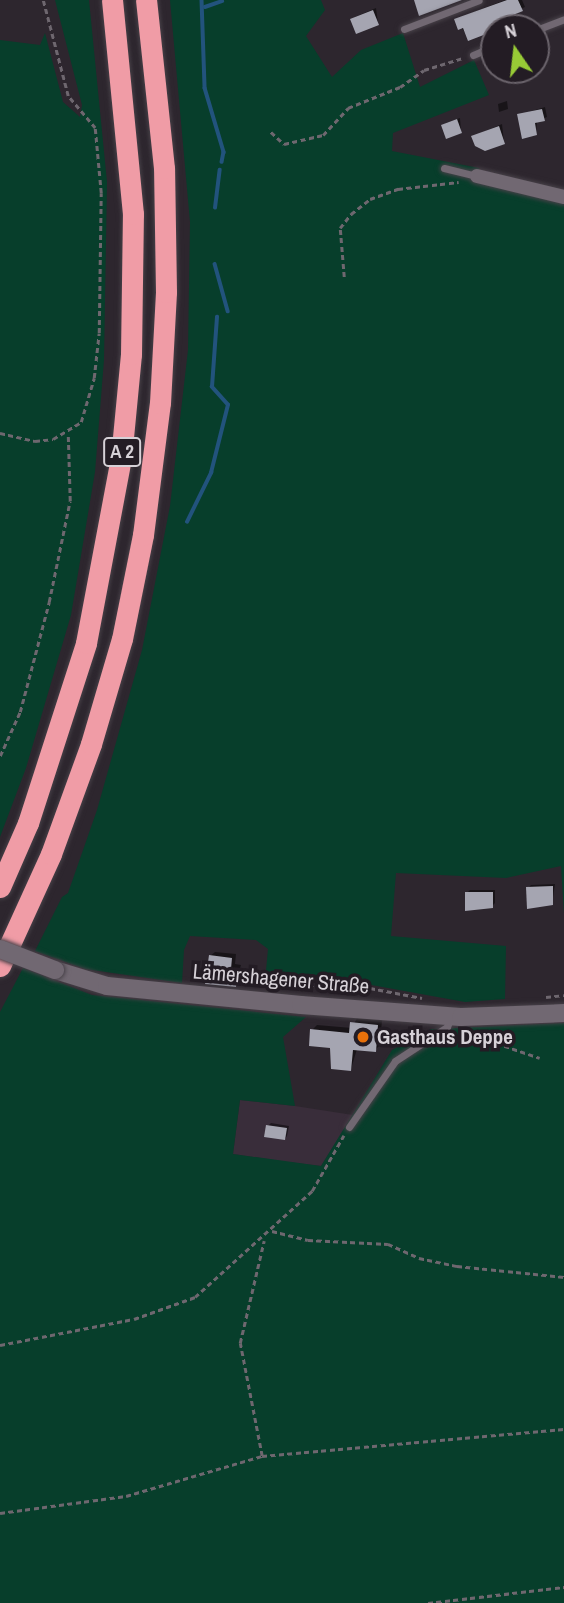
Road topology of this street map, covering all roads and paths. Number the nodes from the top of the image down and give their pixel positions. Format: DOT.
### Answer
graph roads {
  1 [pos="43,0"];
  2 [pos="112,0"];
  3 [pos="146,0"];
  4 [pos="479,0"];
  5 [pos="404,29"];
  6 [pos="480,52"];
  7 [pos="473,55"];
  8 [pos="271,132"];
  9 [pos="444,168"];
  10 [pos="477,176"];
  11 [pos="564,197"];
  12 [pos="344,276"];
  13 [pos="0,433"];
  14 [pos="68,433"];
  15 [pos="0,756"];
  16 [pos="0,887"];
  17 [pos="0,949"];
  18 [pos="0,967"];
  19 [pos="279,987"];
  20 [pos="425,998"];
  21 [pos="564,1013"];
  22 [pos="449,1021"];
  23 [pos="540,1058"];
  24 [pos="349,1127"];
  25 [pos="272,1231"];
  26 [pos="264,1239"];
  27 [pos="564,1277"];
  28 [pos="0,1345"];
  29 [pos="564,1429"];
  30 [pos="261,1456"];
  31 [pos="0,1513"];
  32 [pos="564,1587"];
  33 [pos="428,1603"];
  1 -- 14 [label="path"];
  2 -- 16 [label="highway, A 2"];
  3 -- 18 [label="highway, A 2"];
  4 -- 5 [label="lane"];
  6 -- 7 [label="lane"];
  7 -- 8 [label="path"];
  9 -- 10 [label="lane"];
  10 -- 11 [label="street"];
  10 -- 12 [label="path"];
  13 -- 14 [label="path"];
  14 -- 15 [label="path"];
  17 -- 22 [label="main road, Lämershagener Straße, bridge"];
  19 -- 20 [label="path"];
  21 -- 22 [label="main road, Lämershagener Straße"];
  22 -- 23 [label="path"];
  22 -- 24 [label="lane"];
  24 -- 25 [label="path"];
  25 -- 26 [label="path"];
  25 -- 27 [label="path"];
  26 -- 28 [label="path"];
  26 -- 30 [label="path"];
  29 -- 30 [label="path"];
  30 -- 31 [label="path"];
  32 -- 33 [label="path"];
}
